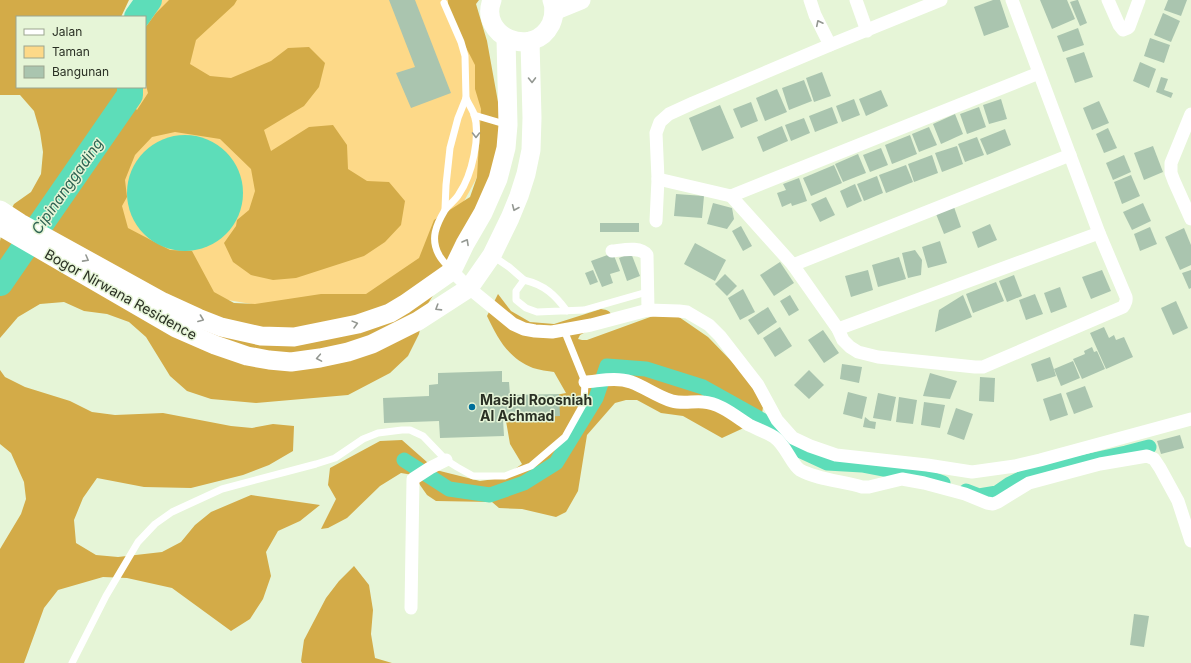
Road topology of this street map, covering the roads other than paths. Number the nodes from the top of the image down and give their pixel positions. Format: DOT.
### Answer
graph roads {
  1 [pos="492,0"];
  2 [pos="581,0"];
  3 [pos="810,0"];
  4 [pos="856,0"];
  5 [pos="942,0"];
  6 [pos="1012,0"];
  7 [pos="1108,0"];
  8 [pos="1138,0"];
  9 [pos="444,3"];
  10 [pos="553,5"];
  11 [pos="867,31"];
  12 [pos="506,38"];
  13 [pos="530,41"];
  14 [pos="830,45"];
  15 [pos="1039,73"];
  16 [pos="466,98"];
  17 [pos="1191,114"];
  18 [pos="474,115"];
  19 [pos="508,125"];
  20 [pos="1070,155"];
  21 [pos="658,179"];
  22 [pos="731,196"];
  23 [pos="445,209"];
  24 [pos="0,210"];
  25 [pos="1191,219"];
  26 [pos="656,222"];
  27 [pos="11,228"];
  28 [pos="1099,233"];
  29 [pos="48,246"];
  30 [pos="612,251"];
  31 [pos="492,255"];
  32 [pos="793,264"];
  33 [pos="452,271"];
  34 [pos="524,280"];
  35 [pos="469,288"];
  36 [pos="647,292"];
  37 [pos="648,310"];
  38 [pos="567,311"];
  39 [pos="838,329"];
  40 [pos="564,330"];
  41 [pos="585,382"];
  42 [pos="1191,420"];
  43 [pos="446,460"];
  44 [pos="1191,541"];
  45 [pos="411,608"];
  46 [pos="72,663"];
  1 -- 12 [label="street"];
  2 -- 10 [label="street"];
  14 -- 3 [label="street, one-way"];
  4 -- 11 [label="street"];
  5 -- 11 [label="street"];
  6 -- 15 [label="street"];
  7 -- 8 [label="street"];
  9 -- 16 [label="lane"];
  10 -- 13 [label="street"];
  11 -- 14 [label="street"];
  12 -- 13 [label="street"];
  12 -- 19 [label="street, Bogor Nirwana Residence"];
  13 -- 31 [label="street, Bogor Nirwana Residence, one-way"];
  14 -- 21 [label="street"];
  15 -- 20 [label="street"];
  15 -- 22 [label="street"];
  16 -- 18 [label="lane"];
  16 -- 23 [label="lane"];
  17 -- 25 [label="street"];
  18 -- 19 [label="lane"];
  18 -- 23 [label="lane, one-way"];
  33 -- 19 [label="street, Bogor Nirwana Residence, one-way"];
  20 -- 28 [label="street"];
  20 -- 32 [label="street"];
  21 -- 22 [label="street"];
  21 -- 26 [label="street"];
  22 -- 32 [label="street"];
  23 -- 33 [label="lane"];
  24 -- 27 [label="street"];
  27 -- 29 [label="street"];
  28 -- 39 [label="street"];
  28 -- 39 [label="street"];
  29 -- 33 [label="street, Bogor Nirwana Residence, one-way"];
  35 -- 29 [label="street, Bogor Nirwana Residence, one-way"];
  30 -- 36 [label="street"];
  31 -- 34 [label="lane"];
  31 -- 35 [label="street, Bogor Nirwana Residence"];
  32 -- 39 [label="street"];
  33 -- 35 [label="street"];
  34 -- 38 [label="lane"];
  34 -- 38 [label="lane"];
  35 -- 40 [label="street"];
  36 -- 37 [label="street"];
  36 -- 38 [label="lane"];
  37 -- 40 [label="street"];
  37 -- 42 [label="street"];
  40 -- 41 [label="lane"];
  41 -- 43 [label="lane"];
  41 -- 44 [label="street"];
  43 -- 45 [label="street"];
  43 -- 46 [label="lane"];
}
